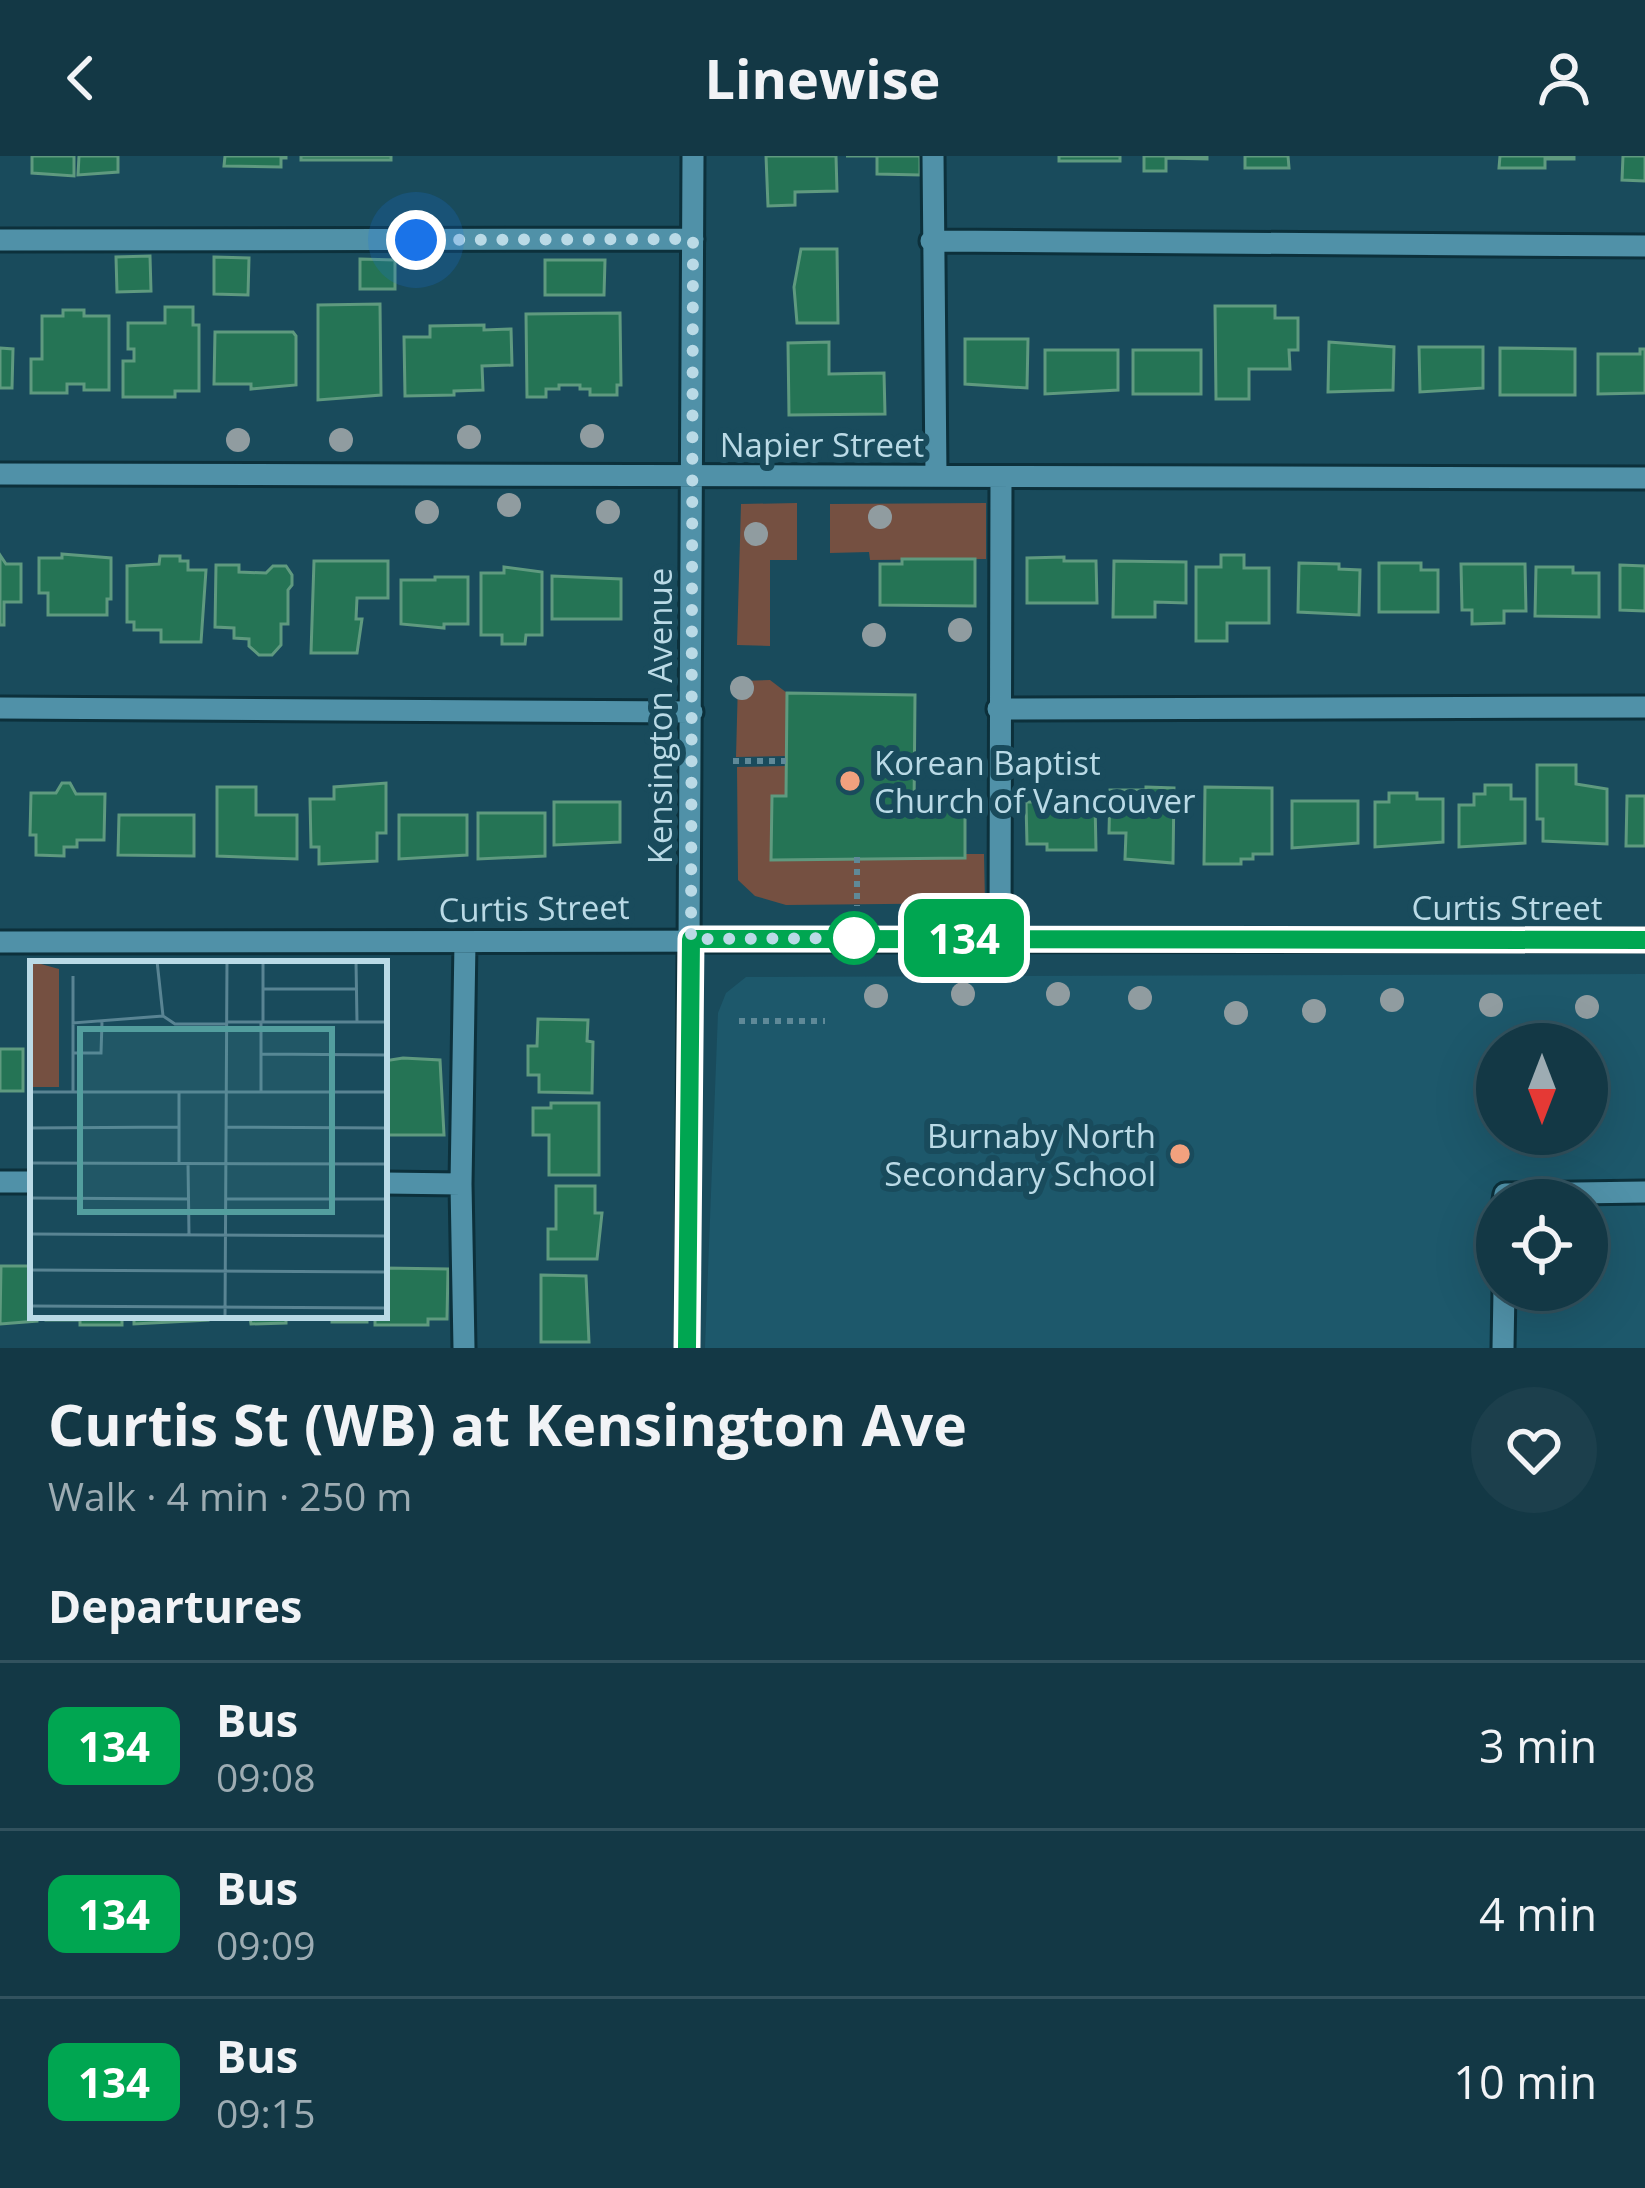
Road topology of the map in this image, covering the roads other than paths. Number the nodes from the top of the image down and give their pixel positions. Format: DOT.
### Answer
graph roads {
  1 [pos="693,156"];
  2 [pos="933,156"];
  3 [pos="693,239"];
  4 [pos="0,240"];
  5 [pos="932,241"];
  6 [pos="1645,246"];
  7 [pos="0,473"];
  8 [pos="936,476"];
  9 [pos="693,477"];
  10 [pos="1001,478"];
  11 [pos="1645,478"];
  12 [pos="1645,707"];
  13 [pos="0,708"];
  14 [pos="998,709"];
  15 [pos="692,712"];
  16 [pos="1000,938"];
  17 [pos="691,939"];
  18 [pos="1645,940"];
  19 [pos="0,941"];
  20 [pos="465,943"];
  21 [pos="387,1183"];
  22 [pos="461,1184"];
  23 [pos="1645,1192"];
  24 [pos="1608,1193"];
  25 [pos="1504,1311"];
  26 [pos="464,1348"];
  27 [pos="687,1348"];
  28 [pos="1503,1348"];
  1 -- 3 [label="street, Kensington Avenue"];
  2 -- 5 [label="street"];
  3 -- 4 [label="street"];
  3 -- 9 [label="street, Kensington Avenue"];
  5 -- 6 [label="street"];
  5 -- 8 [label="street"];
  7 -- 9 [label="street, Napier Street"];
  8 -- 9 [label="street, Napier Street"];
  8 -- 10 [label="street, Napier Street"];
  9 -- 15 [label="street, Kensington Avenue"];
  10 -- 11 [label="street, Napier Street"];
  10 -- 14 [label="street"];
  12 -- 14 [label="street"];
  13 -- 15 [label="street"];
  14 -- 16 [label="street"];
  15 -- 17 [label="street, Kensington Avenue"];
  16 -- 17 [label="street, Curtis Street"];
  16 -- 18 [label="street, Curtis Street"];
  17 -- 20 [label="street, Curtis Street"];
  17 -- 27 [label="street, Kensington Avenue"];
  19 -- 20 [label="street, Curtis Street"];
  20 -- 22 [label="street"];
  21 -- 22 [label="street"];
  22 -- 26 [label="street"];
  23 -- 24 [label="street"];
  25 -- 28 [label="street"];
}
